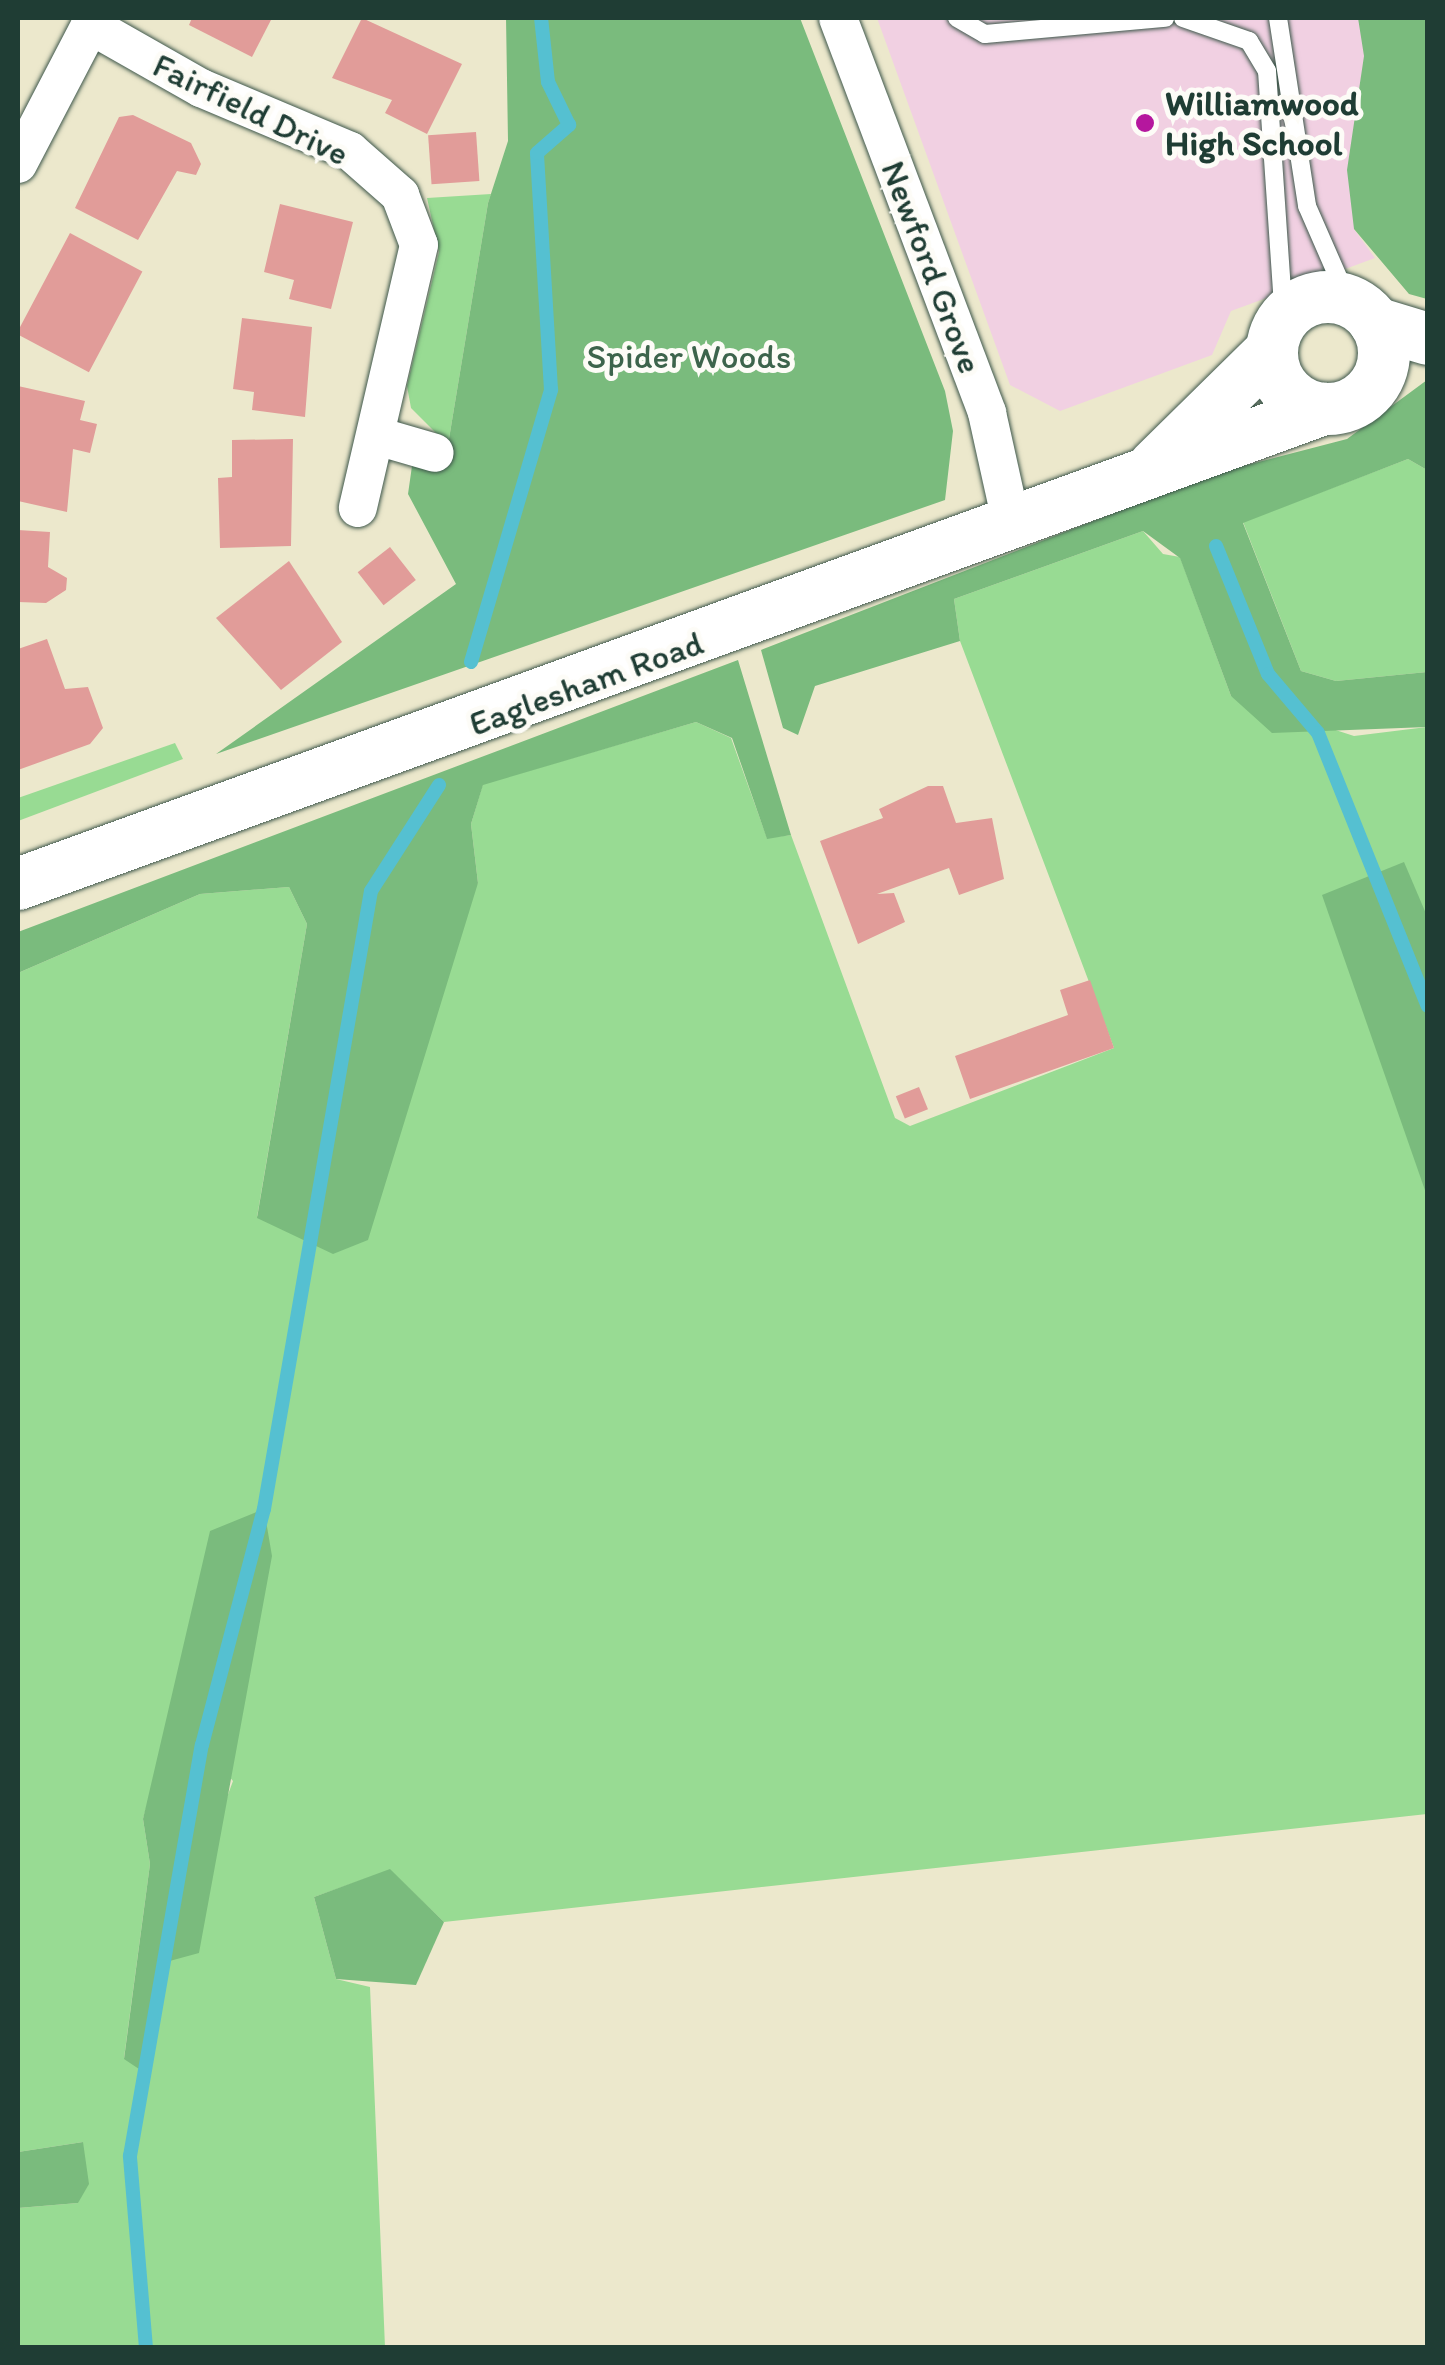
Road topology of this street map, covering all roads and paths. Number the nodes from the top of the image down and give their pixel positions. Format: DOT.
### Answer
graph roads {
  1 [pos="838,18"];
  2 [pos="957,18"];
  3 [pos="1166,18"];
  4 [pos="1183,18"];
  5 [pos="1278,18"];
  6 [pos="92,21"];
  7 [pos="18,164"];
  8 [pos="1361,312"];
  9 [pos="1278,334"];
  10 [pos="1428,339"];
  11 [pos="1428,352"];
  12 [pos="1380,375"];
  13 [pos="1324,409"];
  14 [pos="378,436"];
  15 [pos="435,453"];
  16 [pos="1150,470"];
  17 [pos="358,508"];
  18 [pos="1010,522"];
  19 [pos="18,884"];
  1 -- 18 [label="street, Newford Grove"];
  2 -- 3 [label="lane"];
  4 -- 9 [label="lane"];
  5 -- 8 [label="lane"];
  6 -- 7 [label="street, Fairfield Drive"];
  6 -- 14 [label="street, Fairfield Drive"];
  8 -- 9 [label="main road"];
  8 -- 10 [label="main road"];
  8 -- 12 [label="main road"];
  9 -- 13 [label="main road"];
  9 -- 16 [label="main road, Eaglesham Road"];
  11 -- 12 [label="main road"];
  12 -- 13 [label="main road"];
  13 -- 16 [label="main road, Eaglesham Road"];
  14 -- 15 [label="street"];
  14 -- 17 [label="street, Fairfield Drive"];
  16 -- 18 [label="main road, Eaglesham Road"];
  18 -- 19 [label="main road, Eaglesham Road"];
}
